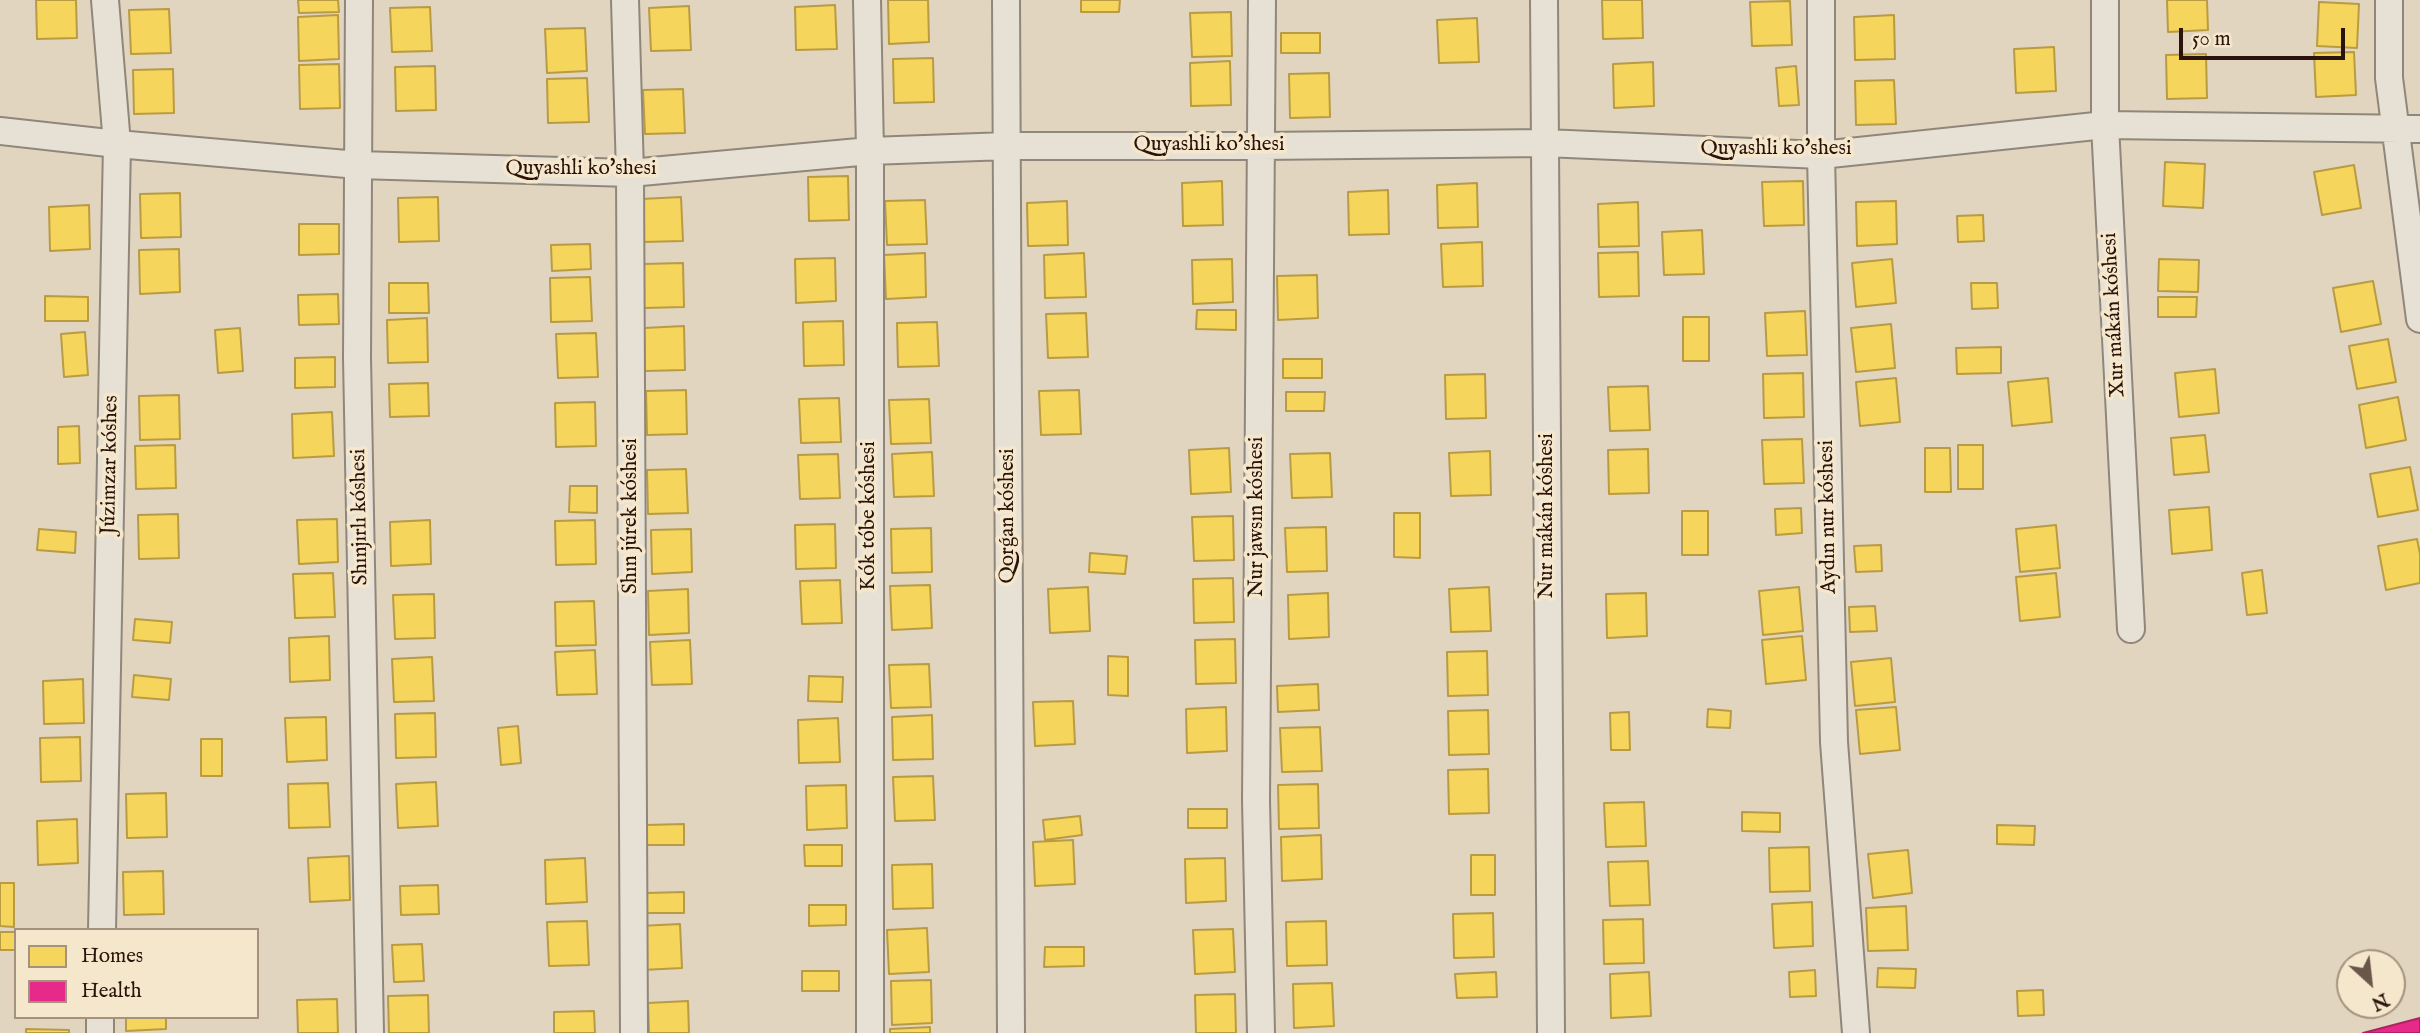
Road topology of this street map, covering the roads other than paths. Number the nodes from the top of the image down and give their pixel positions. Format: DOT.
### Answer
graph roads {
  1 [pos="105,0"];
  2 [pos="359,0"];
  3 [pos="625,0"];
  4 [pos="867,0"];
  5 [pos="1006,0"];
  6 [pos="1262,0"];
  7 [pos="1544,0"];
  8 [pos="1821,0"];
  9 [pos="2105,0"];
  10 [pos="2389,0"];
  11 [pos="2105,125"];
  12 [pos="2408,128"];
  13 [pos="0,131"];
  14 [pos="1545,143"];
  15 [pos="117,144"];
  16 [pos="1007,146"];
  17 [pos="1261,146"];
  18 [pos="870,151"];
  19 [pos="1821,155"];
  20 [pos="358,165"];
  21 [pos="630,173"];
  22 [pos="2420,319"];
  23 [pos="2131,629"];
  24 [pos="102,928"];
  25 [pos="370,1033"];
  26 [pos="634,1033"];
  27 [pos="870,1033"];
  28 [pos="1011,1033"];
  29 [pos="1261,1033"];
  30 [pos="1551,1033"];
  31 [pos="1856,1033"];
  1 -- 15 [label="street, Júzimzar kóshes"];
  2 -- 20 [label="street, Shınjırlı kóshesi"];
  3 -- 21 [label="street, Shın júrek kóshesi"];
  4 -- 18 [label="street, Kók tóbe kóshesi"];
  5 -- 16 [label="street, Qorǵan kóshesi"];
  6 -- 17 [label="street, Nur jawsın kóshesi"];
  7 -- 14 [label="street, Nur mákán kóshesi"];
  8 -- 19 [label="street, Aydın nur kóshesi"];
  9 -- 11 [label="street, Xur mákán kóshesi"];
  10 -- 12 [label="street"];
  11 -- 12 [label="street, Quyashli ko'shesi"];
  11 -- 19 [label="street, Quyashli ko'shesi"];
  11 -- 23 [label="street, Xur mákán kóshesi"];
  12 -- 22 [label="street"];
  13 -- 15 [label="street, Quyashli ko'shesi"];
  14 -- 17 [label="street, Quyashli ko'shesi"];
  14 -- 19 [label="street, Quyashli ko'shesi"];
  14 -- 30 [label="street, Nur mákán kóshesi"];
  15 -- 20 [label="street, Quyashli ko'shesi"];
  15 -- 24 [label="street, Júzimzar kóshes"];
  16 -- 17 [label="street, Quyashli ko'shesi"];
  16 -- 18 [label="street, Quyashli ko'shesi"];
  16 -- 28 [label="street, Qorǵan kóshesi"];
  17 -- 29 [label="street, Nur jawsın kóshesi"];
  18 -- 21 [label="street, Quyashli ko'shesi"];
  18 -- 27 [label="street, Kók tóbe kóshesi"];
  19 -- 31 [label="street, Aydın nur kóshesi"];
  20 -- 21 [label="street, Quyashli ko'shesi"];
  20 -- 25 [label="street, Shınjırlı kóshesi"];
  21 -- 26 [label="street, Shın júrek kóshesi"];
}
